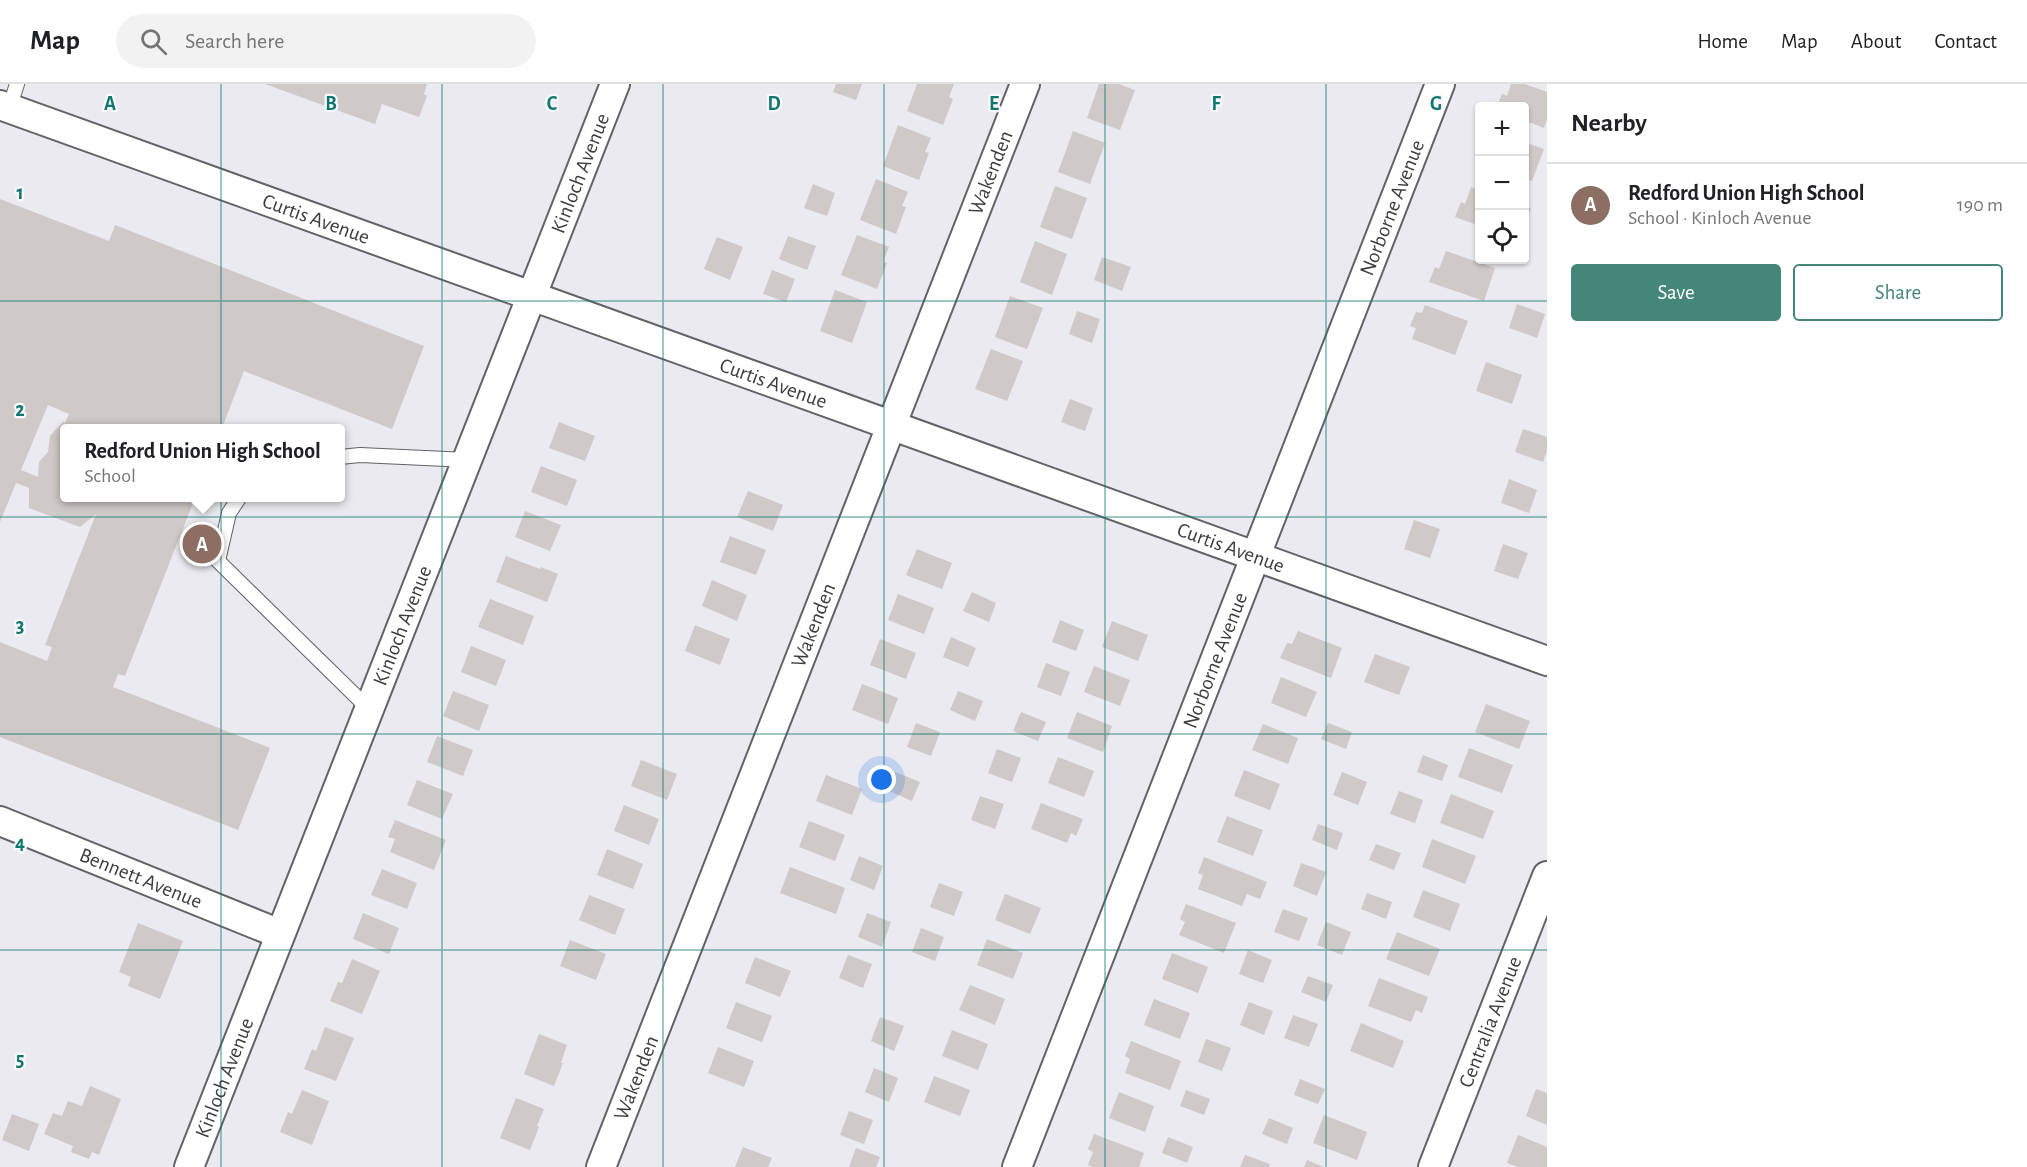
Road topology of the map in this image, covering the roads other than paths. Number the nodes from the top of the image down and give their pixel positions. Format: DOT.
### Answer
graph roads {
  1 [pos="615,84"];
  2 [pos="1025,84"];
  3 [pos="1440,84"];
  4 [pos="9,99"];
  5 [pos="532,296"];
  6 [pos="893,425"];
  7 [pos="345,456"];
  8 [pos="468,460"];
  9 [pos="236,502"];
  10 [pos="1256,557"];
  11 [pos="1547,662"];
  12 [pos="369,709"];
  13 [pos="0,821"];
  14 [pos="1547,876"];
  15 [pos="280,934"];
  16 [pos="189,1167"];
  17 [pos="601,1167"];
  18 [pos="1017,1167"];
  19 [pos="1433,1167"];
  1 -- 5 [label="street, Kinloch Avenue"];
  2 -- 6 [label="street, Wakenden"];
  3 -- 10 [label="street, Norborne Avenue"];
  4 -- 5 [label="street, Curtis Avenue"];
  5 -- 6 [label="street, Curtis Avenue"];
  5 -- 8 [label="street, Kinloch Avenue"];
  6 -- 10 [label="street, Curtis Avenue"];
  6 -- 17 [label="street, Wakenden"];
  7 -- 8 [label="lane"];
  8 -- 12 [label="street, Kinloch Avenue"];
  9 -- 12 [label="lane"];
  10 -- 11 [label="street, Curtis Avenue"];
  10 -- 18 [label="street, Norborne Avenue"];
  12 -- 15 [label="street, Kinloch Avenue"];
  13 -- 15 [label="street, Bennett Avenue"];
  14 -- 19 [label="street, Centralia Avenue"];
  15 -- 16 [label="street, Kinloch Avenue"];
}
